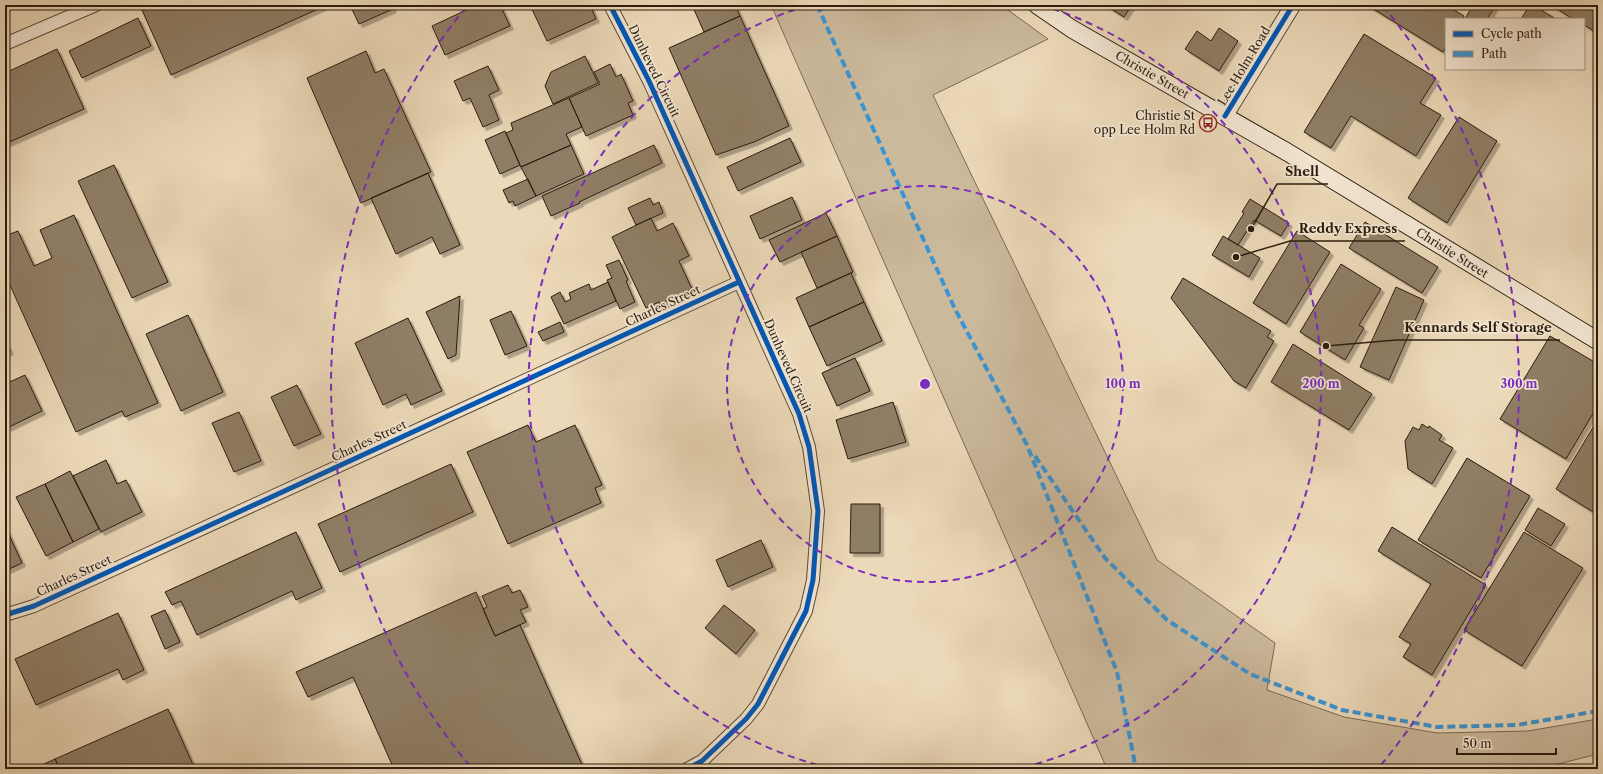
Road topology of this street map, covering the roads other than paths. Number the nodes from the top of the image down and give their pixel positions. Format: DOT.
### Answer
graph roads {
  1 [pos="96,5"];
  2 [pos="610,5"];
  3 [pos="1037,5"];
  4 [pos="1293,5"];
  5 [pos="5,44"];
  6 [pos="1225,116"];
  7 [pos="739,282"];
  8 [pos="1598,341"];
  9 [pos="5,615"];
  10 [pos="688,769"];
  1 -- 5 [label="street"];
  2 -- 7 [label="street, Dunheved Circuit"];
  3 -- 6 [label="main road, Christie Street"];
  4 -- 6 [label="street, Lee Holm Road"];
  6 -- 8 [label="main road, Christie Street"];
  7 -- 9 [label="street, Charles Street"];
  7 -- 10 [label="street, Dunheved Circuit"];
}
